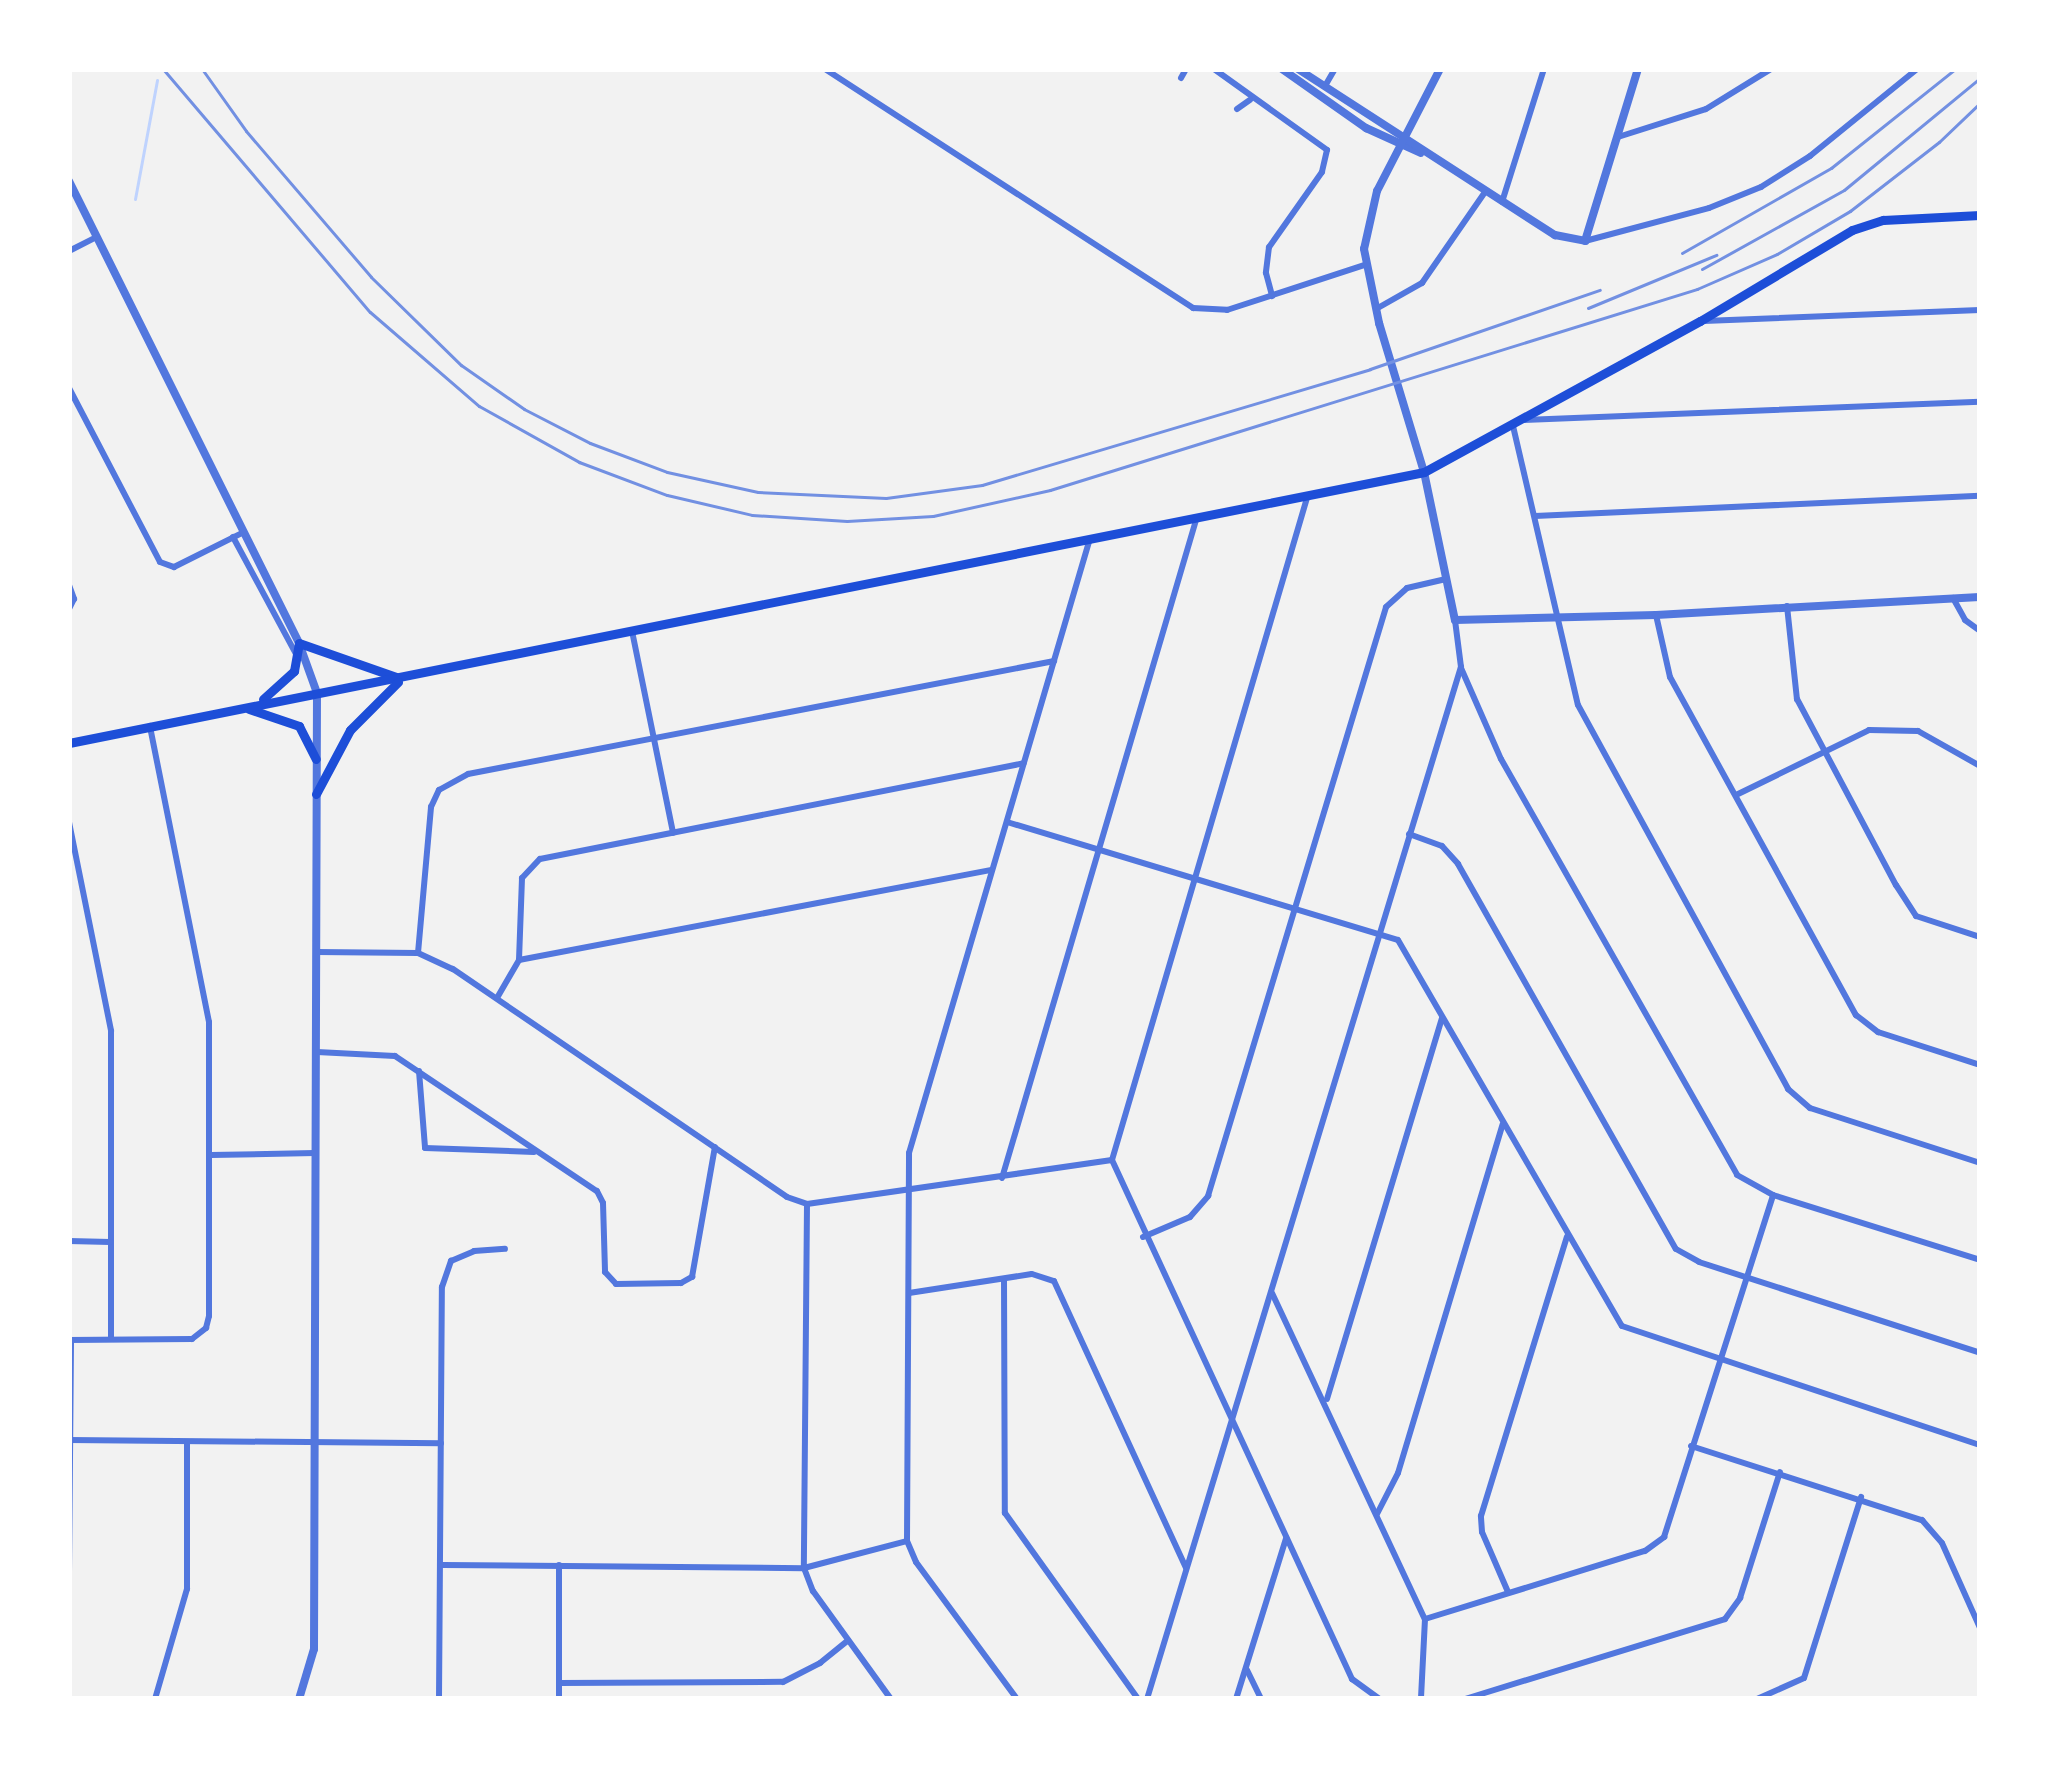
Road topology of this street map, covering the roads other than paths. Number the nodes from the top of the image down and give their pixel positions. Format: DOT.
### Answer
graph roads {
  1 [pos="825,69"];
  2 [pos="1186,69"];
  3 [pos="1214,69"];
  4 [pos="1282,69"];
  5 [pos="1298,69"];
  6 [pos="1335,69"];
  7 [pos="1440,69"];
  8 [pos="1544,69"];
  9 [pos="1638,69"];
  10 [pos="1771,69"];
  11 [pos="1917,69"];
  12 [pos="1181,78"];
  13 [pos="1325,86"];
  14 [pos="1250,100"];
  15 [pos="1237,110"];
  16 [pos="1406,137"];
  17 [pos="1618,137"];
  18 [pos="1400,148"];
  19 [pos="1429,155"];
  20 [pos="69,181"];
  21 [pos="1485,192"];
  22 [pos="1502,202"];
  23 [pos="1980,215"];
  24 [pos="95,238"];
  25 [pos="1585,241"];
  26 [pos="69,251"];
  27 [pos="1365,265"];
  28 [pos="1272,296"];
  29 [pos="1376,309"];
  30 [pos="1980,310"];
  31 [pos="1700,321"];
  32 [pos="69,388"];
  33 [pos="1980,402"];
  34 [pos="1519,423"];
  35 [pos="1424,472"];
  36 [pos="1980,496"];
  37 [pos="1307,498"];
  38 [pos="1535,516"];
  39 [pos="1196,520"];
  40 [pos="245,531"];
  41 [pos="233,537"];
  42 [pos="1089,542"];
  43 [pos="1446,579"];
  44 [pos="69,585"];
  45 [pos="1980,596"];
  46 [pos="1953,598"];
  47 [pos="1787,606"];
  48 [pos="69,609"];
  49 [pos="1560,616"];
  50 [pos="1656,616"];
  51 [pos="1455,620"];
  52 [pos="632,630"];
  53 [pos="1980,631"];
  54 [pos="299,643"];
  55 [pos="298,658"];
  56 [pos="1054,661"];
  57 [pos="1461,667"];
  58 [pos="402,678"];
  59 [pos="317,693"];
  60 [pos="244,708"];
  61 [pos="150,727"];
  62 [pos="656,736"];
  63 [pos="69,743"];
  64 [pos="1825,749"];
  65 [pos="316,759"];
  66 [pos="1024,763"];
  67 [pos="1980,766"];
  68 [pos="316,794"];
  69 [pos="1736,795"];
  70 [pos="1007,822"];
  71 [pos="69,823"];
  72 [pos="673,833"];
  73 [pos="1409,834"];
  74 [pos="1097,848"];
  75 [pos="72,851"];
  76 [pos="992,870"];
  77 [pos="1196,879"];
  78 [pos="1294,908"];
  79 [pos="1380,934"];
  80 [pos="1980,938"];
  81 [pos="316,952"];
  82 [pos="418,952"];
  83 [pos="519,960"];
  84 [pos="497,998"];
  85 [pos="1442,1018"];
  86 [pos="316,1052"];
  87 [pos="1980,1065"];
  88 [pos="419,1070"];
  89 [pos="1503,1124"];
  90 [pos="715,1148"];
  91 [pos="537,1152"];
  92 [pos="315,1153"];
  93 [pos="209,1155"];
  94 [pos="1112,1160"];
  95 [pos="1980,1163"];
  96 [pos="1001,1178"];
  97 [pos="908,1193"];
  98 [pos="1773,1195"];
  99 [pos="807,1204"];
  100 [pos="1143,1237"];
  101 [pos="1568,1237"];
  102 [pos="69,1241"];
  103 [pos="110,1242"];
  104 [pos="505,1249"];
  105 [pos="1980,1260"];
  106 [pos="1745,1277"];
  107 [pos="1004,1279"];
  108 [pos="1271,1291"];
  109 [pos="909,1293"];
  110 [pos="111,1339"];
  111 [pos="70,1340"];
  112 [pos="1980,1353"];
  113 [pos="1719,1360"];
  114 [pos="1326,1402"];
  115 [pos="1232,1423"];
  116 [pos="70,1440"];
  117 [pos="187,1442"];
  118 [pos="314,1443"];
  119 [pos="441,1443"];
  120 [pos="1980,1445"];
  121 [pos="1691,1446"];
  122 [pos="1780,1472"];
  123 [pos="1861,1498"];
  124 [pos="1377,1515"];
  125 [pos="1287,1535"];
  126 [pos="907,1541"];
  127 [pos="443,1565"];
  128 [pos="559,1565"];
  129 [pos="803,1568"];
  130 [pos="1186,1568"];
  131 [pos="69,1572"];
  132 [pos="1508,1592"];
  133 [pos="1425,1619"];
  134 [pos="1980,1628"];
  135 [pos="848,1640"];
  136 [pos="1246,1667"];
  137 [pos="559,1683"];
  138 [pos="155,1699"];
  139 [pos="298,1699"];
  140 [pos="439,1699"];
  141 [pos="559,1699"];
  142 [pos="891,1699"];
  143 [pos="1017,1699"];
  144 [pos="1143,1699"];
  145 [pos="1236,1699"];
  146 [pos="1261,1699"];
  147 [pos="1380,1699"];
  148 [pos="1420,1699"];
  149 [pos="1466,1699"];
  150 [pos="1757,1699"];
  1 -- 28 [label="street"];
  2 -- 12 [label="street"];
  3 -- 14 [label="street"];
  4 -- 18 [label="street"];
  5 -- 13 [label="street"];
  6 -- 13 [label="street"];
  7 -- 16 [label="street"];
  8 -- 22 [label="street"];
  9 -- 17 [label="street"];
  10 -- 17 [label="street"];
  11 -- 25 [label="street"];
  13 -- 16 [label="street"];
  14 -- 15 [label="street"];
  14 -- 28 [label="street"];
  16 -- 18 [label="street"];
  16 -- 19 [label="street"];
  17 -- 25 [label="street"];
  18 -- 19 [label="street"];
  18 -- 27 [label="street"];
  19 -- 21 [label="street"];
  20 -- 24 [label="street"];
  21 -- 22 [label="street"];
  21 -- 29 [label="street"];
  22 -- 25 [label="street"];
  23 -- 31 [label="main road"];
  24 -- 26 [label="street"];
  24 -- 40 [label="street"];
  27 -- 28 [label="street"];
  27 -- 29 [label="street"];
  29 -- 35 [label="street"];
  30 -- 31 [label="street"];
  31 -- 34 [label="main road"];
  32 -- 41 [label="street"];
  33 -- 34 [label="street"];
  34 -- 35 [label="main road"];
  34 -- 38 [label="street"];
  35 -- 37 [label="main road"];
  35 -- 43 [label="street"];
  36 -- 38 [label="street"];
  37 -- 39 [label="main road"];
  37 -- 77 [label="street"];
  38 -- 49 [label="street"];
  39 -- 42 [label="main road"];
  39 -- 74 [label="street"];
  40 -- 41 [label="street"];
  40 -- 54 [label="street"];
  41 -- 55 [label="street"];
  42 -- 52 [label="main road"];
  42 -- 56 [label="street"];
  43 -- 51 [label="street"];
  43 -- 78 [label="street"];
  44 -- 48 [label="street"];
  45 -- 46 [label="street"];
  46 -- 47 [label="street"];
  46 -- 53 [label="street"];
  47 -- 50 [label="street"];
  47 -- 64 [label="street"];
  49 -- 50 [label="street"];
  49 -- 51 [label="street"];
  49 -- 95 [label="street"];
  50 -- 69 [label="street"];
  51 -- 57 [label="street"];
  52 -- 58 [label="main road"];
  52 -- 62 [label="street"];
  54 -- 55 [label="main road"];
  54 -- 58 [label="main road"];
  54 -- 59 [label="street"];
  55 -- 60 [label="main road"];
  56 -- 62 [label="street"];
  56 -- 66 [label="street"];
  57 -- 73 [label="street"];
  57 -- 98 [label="street"];
  58 -- 59 [label="main road"];
  58 -- 68 [label="main road"];
  59 -- 60 [label="main road"];
  59 -- 65 [label="street"];
  60 -- 61 [label="main road"];
  60 -- 65 [label="main road"];
  61 -- 63 [label="main road"];
  61 -- 93 [label="street"];
  62 -- 72 [label="street"];
  62 -- 82 [label="street"];
  64 -- 67 [label="street"];
  64 -- 69 [label="street"];
  64 -- 80 [label="street"];
  65 -- 68 [label="street"];
  66 -- 70 [label="street"];
  66 -- 72 [label="street"];
  68 -- 81 [label="street"];
  69 -- 87 [label="street"];
  70 -- 74 [label="street"];
  70 -- 76 [label="street"];
  71 -- 75 [label="street"];
  72 -- 83 [label="street"];
  73 -- 79 [label="street"];
  73 -- 106 [label="street"];
  74 -- 77 [label="street"];
  74 -- 96 [label="street"];
  75 -- 103 [label="street"];
  76 -- 83 [label="street"];
  76 -- 97 [label="street"];
  77 -- 78 [label="street"];
  77 -- 94 [label="street"];
  78 -- 79 [label="street"];
  78 -- 100 [label="street"];
  79 -- 85 [label="street"];
  79 -- 108 [label="street"];
  81 -- 82 [label="street"];
  81 -- 86 [label="street"];
  82 -- 84 [label="street"];
  83 -- 84 [label="street"];
  84 -- 90 [label="street"];
  85 -- 89 [label="street"];
  85 -- 114 [label="street"];
  86 -- 88 [label="street"];
  86 -- 92 [label="street"];
  88 -- 91 [label="street"];
  88 -- 91 [label="street"];
  89 -- 101 [label="street"];
  89 -- 124 [label="street"];
  90 -- 91 [label="street"];
  90 -- 99 [label="street"];
  92 -- 93 [label="street"];
  92 -- 118 [label="street"];
  93 -- 110 [label="street"];
  94 -- 96 [label="street"];
  94 -- 100 [label="street"];
  96 -- 97 [label="street"];
  97 -- 99 [label="street"];
  97 -- 109 [label="street"];
  98 -- 105 [label="street"];
  98 -- 106 [label="street"];
  99 -- 129 [label="street"];
  100 -- 115 [label="street"];
  101 -- 113 [label="street"];
  101 -- 132 [label="street"];
  102 -- 103 [label="street"];
  103 -- 110 [label="street"];
  104 -- 119 [label="street"];
  106 -- 112 [label="street"];
  106 -- 113 [label="street"];
  107 -- 109 [label="street"];
  107 -- 130 [label="street"];
  107 -- 144 [label="street"];
  108 -- 114 [label="street"];
  108 -- 115 [label="street"];
  109 -- 126 [label="street"];
  110 -- 111 [label="street"];
  111 -- 116 [label="street"];
  113 -- 120 [label="street"];
  113 -- 121 [label="street"];
  114 -- 124 [label="street"];
  115 -- 125 [label="street"];
  115 -- 130 [label="street"];
  116 -- 117 [label="street"];
  116 -- 131 [label="street"];
  117 -- 118 [label="street"];
  117 -- 138 [label="street"];
  118 -- 119 [label="street"];
  118 -- 139 [label="street"];
  119 -- 127 [label="street"];
  121 -- 122 [label="street"];
  121 -- 132 [label="street"];
  122 -- 123 [label="street"];
  122 -- 149 [label="street"];
  123 -- 134 [label="street"];
  123 -- 150 [label="street"];
  124 -- 133 [label="street"];
  125 -- 136 [label="street"];
  125 -- 147 [label="street"];
  126 -- 129 [label="street"];
  126 -- 143 [label="street"];
  127 -- 128 [label="street"];
  127 -- 140 [label="street"];
  128 -- 129 [label="street"];
  128 -- 137 [label="street"];
  129 -- 135 [label="street"];
  130 -- 144 [label="street"];
  132 -- 133 [label="street"];
  133 -- 148 [label="street"];
  135 -- 137 [label="street"];
  135 -- 142 [label="street"];
  136 -- 145 [label="street"];
  136 -- 146 [label="street"];
  137 -- 141 [label="street"];
}
